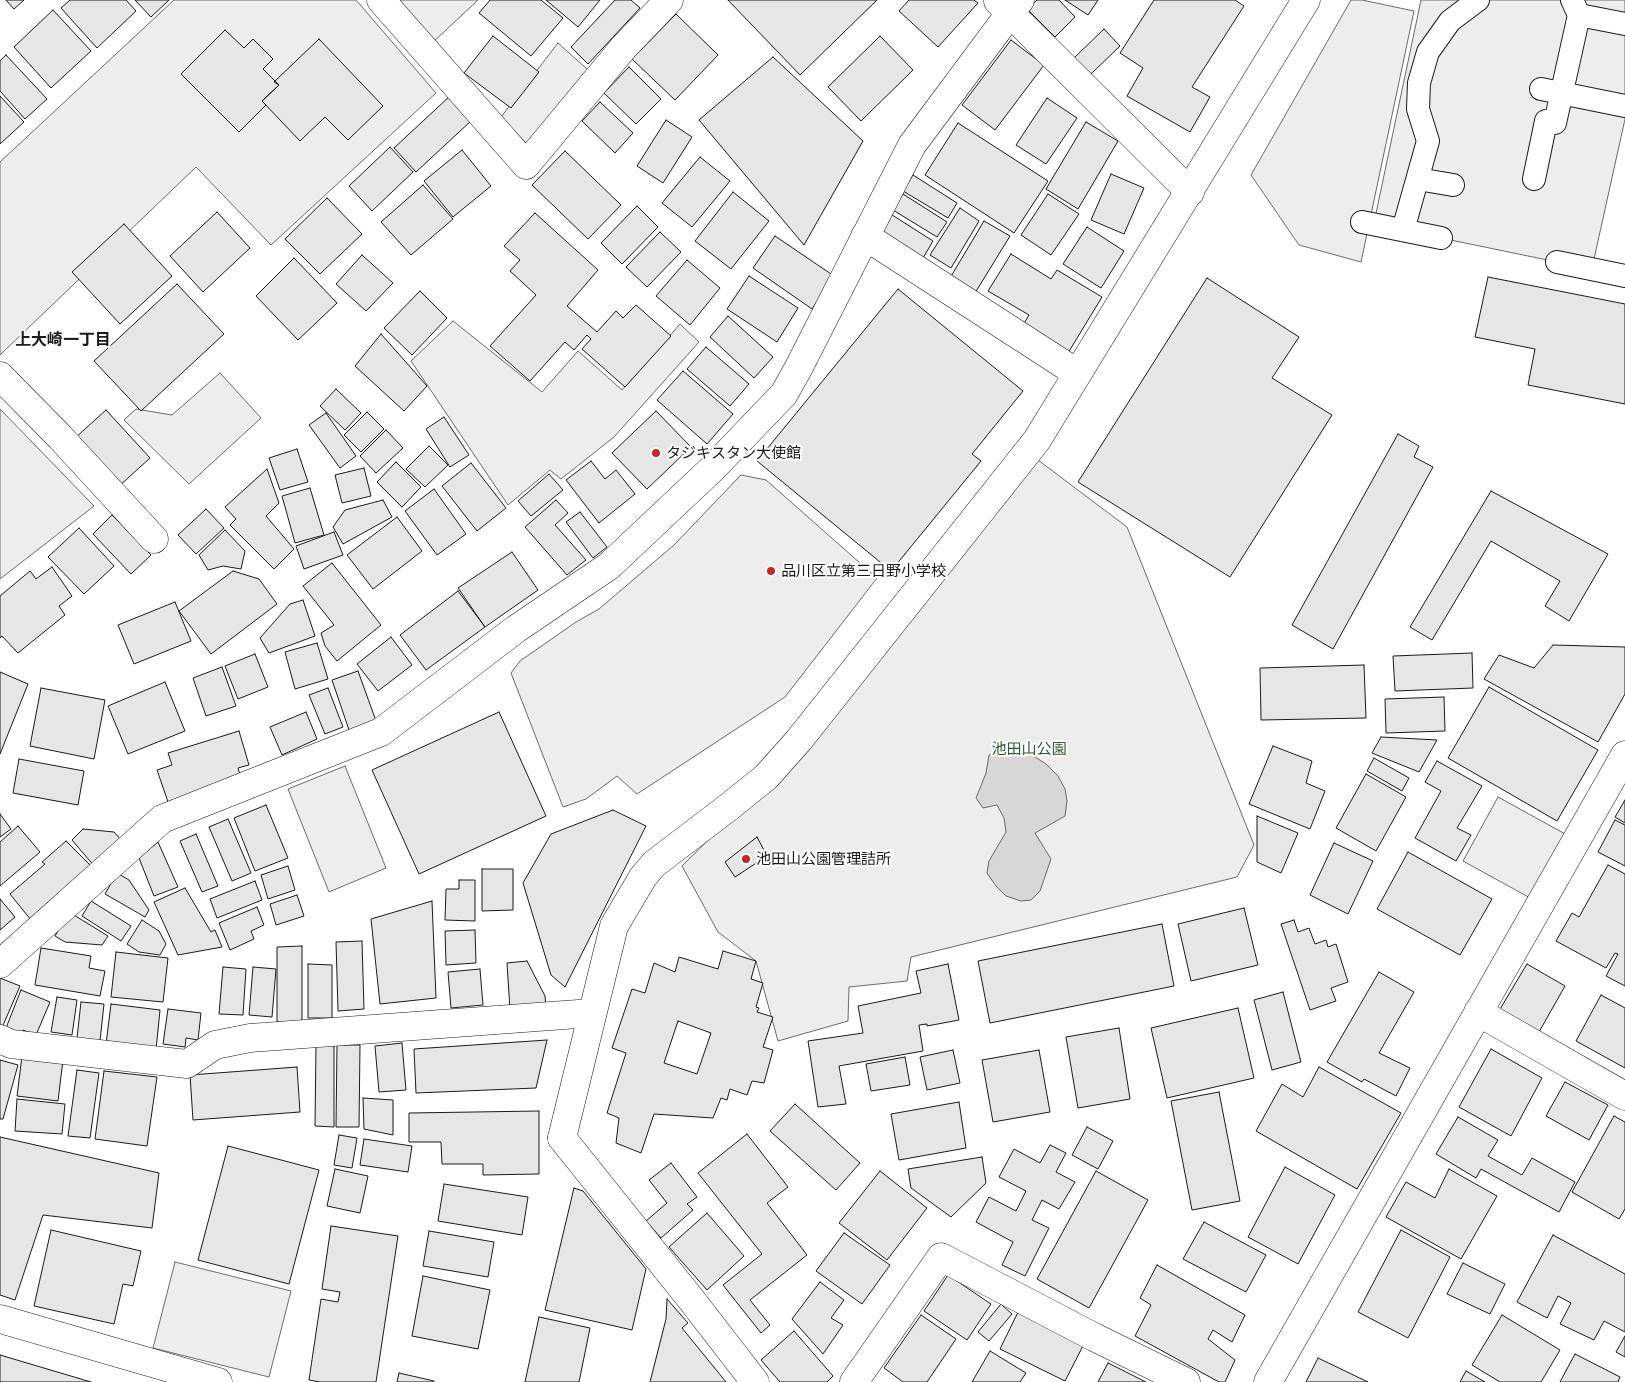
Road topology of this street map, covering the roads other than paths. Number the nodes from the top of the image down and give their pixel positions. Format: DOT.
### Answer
graph roads {
  1 [pos="381,0"];
  2 [pos="669,0"];
  3 [pos="1306,0"];
  4 [pos="1478,0"];
  5 [pos="1010,4"];
  6 [pos="1578,4"];
  7 [pos="1625,24"];
  8 [pos="1551,91"];
  9 [pos="1625,106"];
  10 [pos="1418,179"];
  11 [pos="1534,179"];
  12 [pos="1454,185"];
  13 [pos="1190,192"];
  14 [pos="1362,222"];
  15 [pos="1403,230"];
  16 [pos="865,236"];
  17 [pos="1441,238"];
  18 [pos="1557,262"];
  19 [pos="1625,276"];
  20 [pos="1077,373"];
  21 [pos="0,376"];
  22 [pos="154,539"];
  23 [pos="1625,755"];
  24 [pos="0,964"];
  25 [pos="1478,1012"];
  26 [pos="592,1013"];
  27 [pos="0,1039"];
  28 [pos="1625,1096"];
  29 [pos="0,1319"];
  30 [pos="174,1376"];
  31 [pos="218,1382"];
  32 [pos="755,1382"];
  33 [pos="855,1382"];
  34 [pos="1186,1382"];
  35 [pos="1268,1382"];
  1 -- 2 [label="street"];
  3 -- 13 [label="street"];
  4 -- 10 [label="street"];
  5 -- 13 [label="street"];
  5 -- 16 [label="street"];
  6 -- 7 [label="street"];
  6 -- 8 [label="street"];
  8 -- 9 [label="street"];
  8 -- 11 [label="street"];
  10 -- 12 [label="street"];
  10 -- 15 [label="street"];
  13 -- 20 [label="street"];
  14 -- 15 [label="street"];
  15 -- 17 [label="street"];
  16 -- 20 [label="street"];
  16 -- 24 [label="street"];
  18 -- 19 [label="street"];
  20 -- 26 [label="street"];
  21 -- 22 [label="street"];
  23 -- 25 [label="street"];
  25 -- 28 [label="street"];
  25 -- 35 [label="street"];
  26 -- 27 [label="street"];
  26 -- 32 [label="street"];
  29 -- 30 [label="street"];
  30 -- 31 [label="street"];
  33 -- 34 [label="street"];
}
